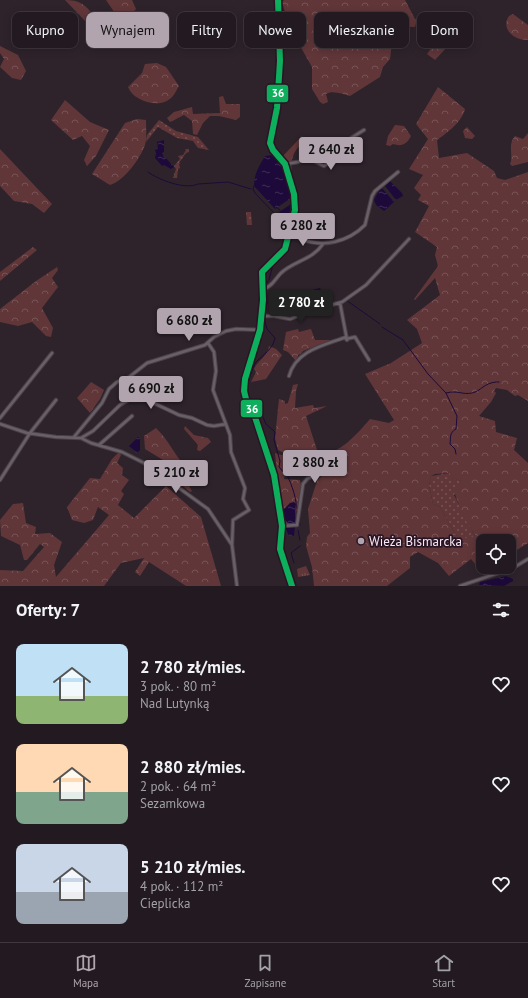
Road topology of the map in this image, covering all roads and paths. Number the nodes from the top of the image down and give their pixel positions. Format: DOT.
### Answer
graph roads {
  1 [pos="278,0"];
  2 [pos="364,130"];
  3 [pos="285,164"];
  4 [pos="398,172"];
  5 [pos="290,232"];
  6 [pos="409,239"];
  7 [pos="323,244"];
  8 [pos="263,290"];
  9 [pos="340,303"];
  10 [pos="262,316"];
  11 [pos="260,330"];
  12 [pos="346,339"];
  13 [pos="208,344"];
  14 [pos="52,354"];
  15 [pos="369,360"];
  16 [pos="289,376"];
  17 [pos="56,400"];
  18 [pos="132,416"];
  19 [pos="0,418"];
  20 [pos="0,424"];
  21 [pos="226,424"];
  22 [pos="30,433"];
  23 [pos="74,437"];
  24 [pos="81,438"];
  25 [pos="99,445"];
  26 [pos="320,472"];
  27 [pos="0,480"];
  28 [pos="282,526"];
  29 [pos="232,545"];
  30 [pos="528,559"];
  31 [pos="237,586"];
  32 [pos="292,586"];
  33 [pos="460,586"];
  1 -- 3 [label="street"];
  2 -- 3 [label="street"];
  3 -- 5 [label="street"];
  4 -- 7 [label="street"];
  5 -- 7 [label="street"];
  5 -- 8 [label="street"];
  6 -- 9 [label="street"];
  7 -- 8 [label="street"];
  8 -- 10 [label="street"];
  9 -- 10 [label="street"];
  9 -- 12 [label="street"];
  10 -- 11 [label="street"];
  11 -- 13 [label="street"];
  11 -- 28 [label="street"];
  12 -- 15 [label="street"];
  12 -- 16 [label="street"];
  13 -- 21 [label="street"];
  13 -- 23 [label="street"];
  14 -- 19 [label="street"];
  17 -- 22 [label="street"];
  18 -- 25 [label="street"];
  20 -- 22 [label="street"];
  21 -- 24 [label="street"];
  21 -- 29 [label="street"];
  22 -- 23 [label="street"];
  22 -- 27 [label="street"];
  23 -- 24 [label="street"];
  24 -- 25 [label="street"];
  25 -- 29 [label="street"];
  26 -- 28 [label="street"];
  28 -- 32 [label="street"];
  29 -- 31 [label="street"];
  30 -- 33 [label="street"];
}
